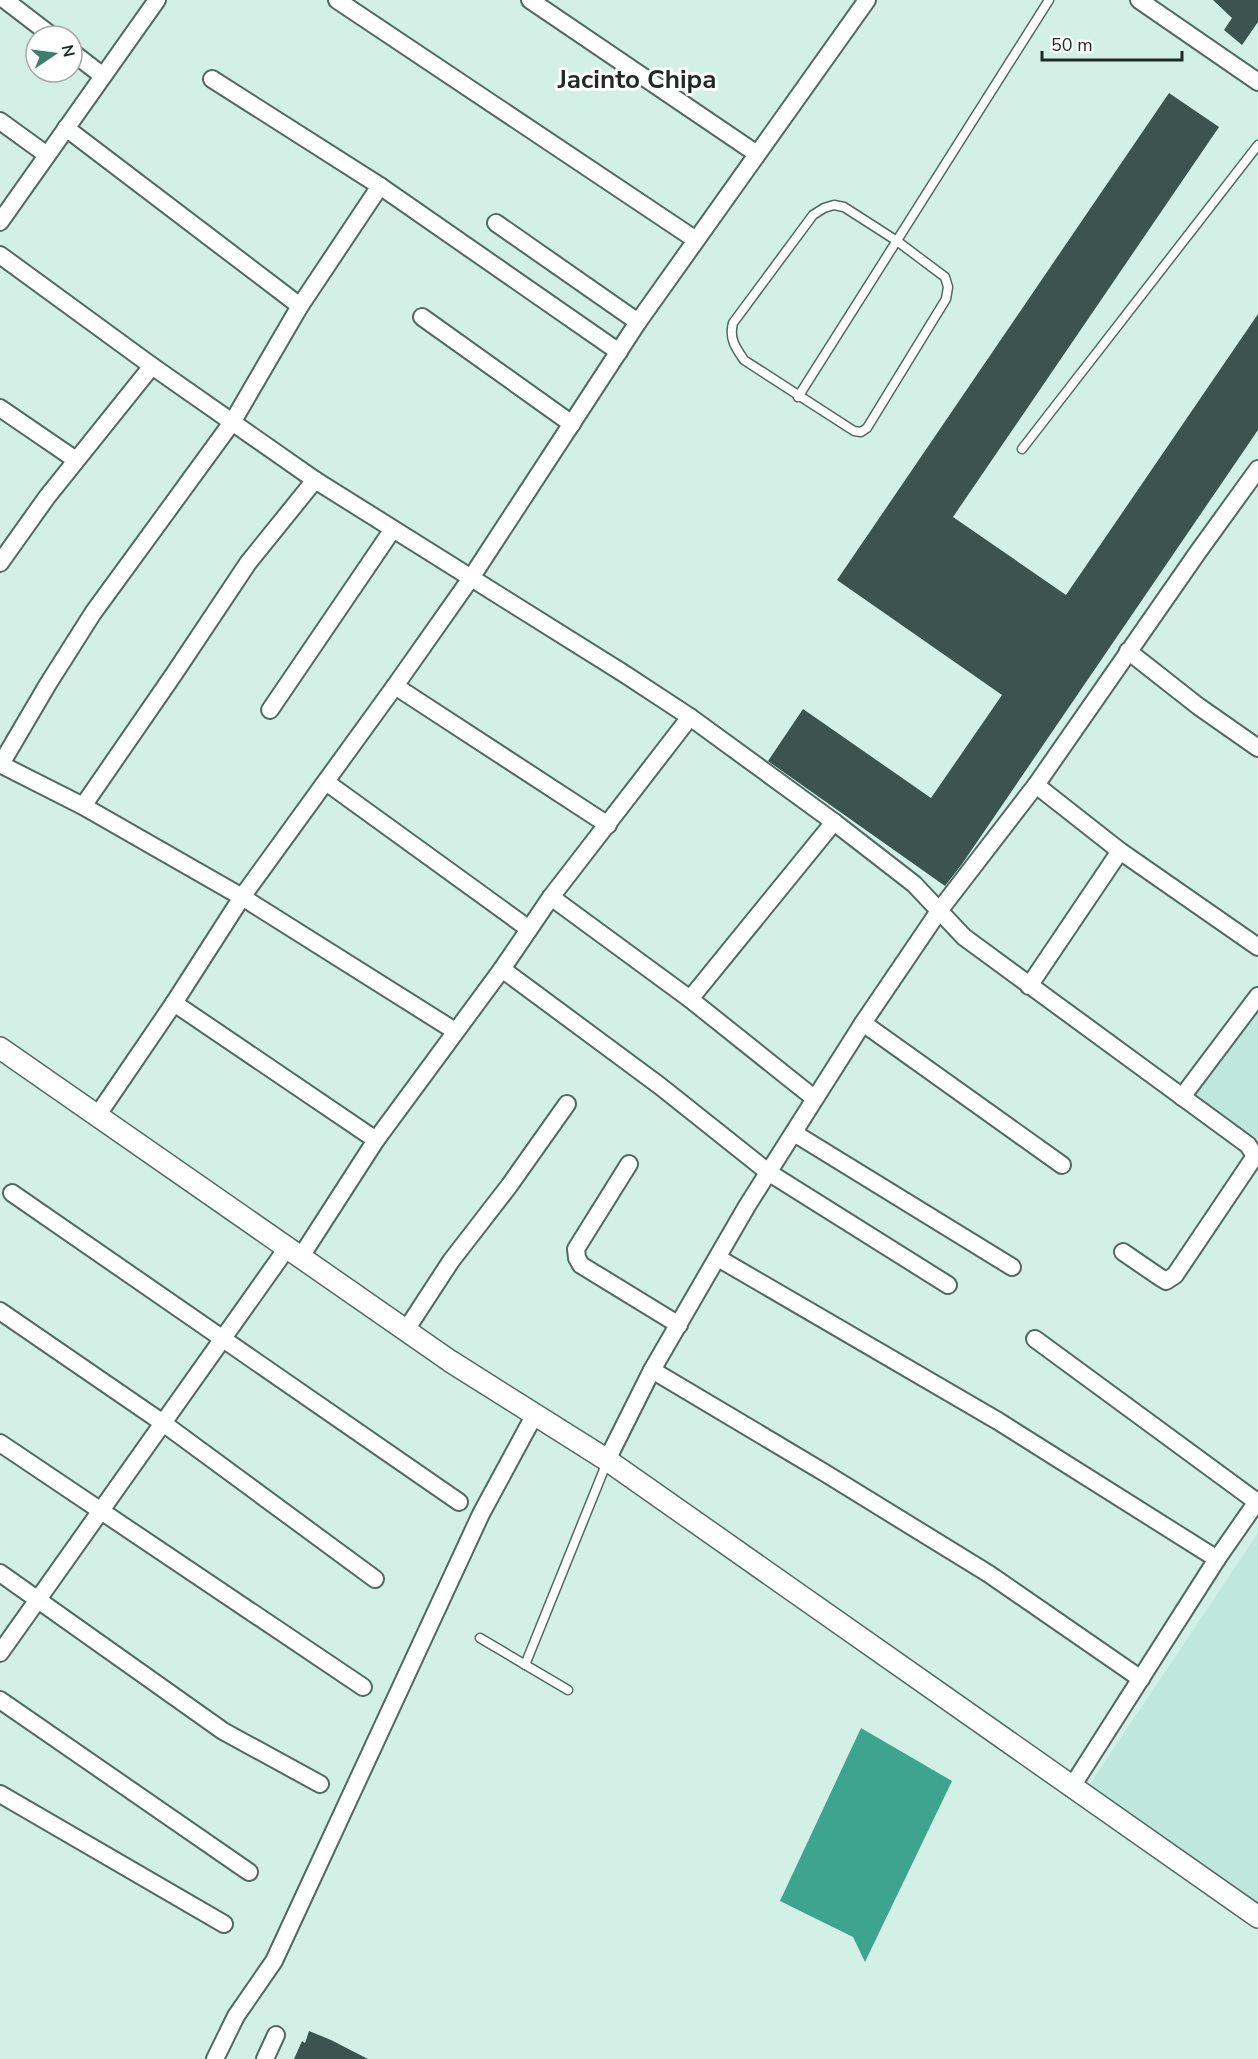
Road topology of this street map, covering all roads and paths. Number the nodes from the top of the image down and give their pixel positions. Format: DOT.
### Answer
graph roads {
  1 [pos="5,0"];
  2 [pos="157,0"];
  3 [pos="337,0"];
  4 [pos="530,0"];
  5 [pos="867,0"];
  6 [pos="1049,0"];
  7 [pos="1145,2"];
  8 [pos="36,24"];
  9 [pos="84,61"];
  10 [pos="103,76"];
  11 [pos="212,79"];
  12 [pos="1258,82"];
  13 [pos="0,121"];
  14 [pos="66,128"];
  15 [pos="1258,145"];
  16 [pos="757,154"];
  17 [pos="47,155"];
  18 [pos="381,186"];
  19 [pos="0,222"];
  20 [pos="496,223"];
  21 [pos="696,240"];
  22 [pos="897,241"];
  23 [pos="0,255"];
  24 [pos="300,306"];
  25 [pos="423,317"];
  26 [pos="638,322"];
  27 [pos="619,352"];
  28 [pos="152,366"];
  29 [pos="798,397"];
  30 [pos="0,408"];
  31 [pos="233,422"];
  32 [pos="572,424"];
  33 [pos="1022,449"];
  34 [pos="76,460"];
  35 [pos="1258,469"];
  36 [pos="315,480"];
  37 [pos="393,529"];
  38 [pos="0,563"];
  39 [pos="471,578"];
  40 [pos="1128,651"];
  41 [pos="395,686"];
  42 [pos="270,710"];
  43 [pos="690,717"];
  44 [pos="1258,748"];
  45 [pos="0,764"];
  46 [pos="326,782"];
  47 [pos="1036,784"];
  48 [pos="83,807"];
  49 [pos="834,822"];
  50 [pos="608,825"];
  51 [pos="1120,851"];
  52 [pos="242,897"];
  53 [pos="551,897"];
  54 [pos="939,911"];
  55 [pos="529,929"];
  56 [pos="1258,947"];
  57 [pos="502,969"];
  58 [pos="1029,986"];
  59 [pos="1258,996"];
  60 [pos="690,999"];
  61 [pos="174,1003"];
  62 [pos="863,1023"];
  63 [pos="455,1030"];
  64 [pos="0,1048"];
  65 [pos="1182,1097"];
  66 [pos="814,1098"];
  67 [pos="567,1104"];
  68 [pos="97,1116"];
  69 [pos="794,1133"];
  70 [pos="376,1140"];
  71 [pos="1256,1154"];
  72 [pos="629,1164"];
  73 [pos="1062,1166"];
  74 [pos="768,1172"];
  75 [pos="12,1193"];
  76 [pos="1123,1252"];
  77 [pos="293,1253"];
  78 [pos="718,1258"];
  79 [pos="1012,1267"];
  80 [pos="948,1285"];
  81 [pos="0,1311"];
  82 [pos="679,1325"];
  83 [pos="405,1330"];
  84 [pos="224,1337"];
  85 [pos="1035,1340"];
  86 [pos="652,1370"];
  87 [pos="535,1414"];
  88 [pos="163,1423"];
  89 [pos="0,1443"];
  90 [pos="608,1460"];
  91 [pos="1257,1501"];
  92 [pos="459,1502"];
  93 [pos="100,1512"];
  94 [pos="1217,1559"];
  95 [pos="0,1573"];
  96 [pos="375,1579"];
  97 [pos="38,1600"];
  98 [pos="480,1638"];
  99 [pos="0,1653"];
  100 [pos="525,1665"];
  101 [pos="1141,1679"];
  102 [pos="363,1687"];
  103 [pos="568,1690"];
  104 [pos="0,1700"];
  105 [pos="320,1784"];
  106 [pos="1071,1788"];
  107 [pos="0,1794"];
  108 [pos="249,1872"];
  109 [pos="1258,1917"];
  110 [pos="224,1924"];
  111 [pos="276,2035"];
  112 [pos="215,2059"];
  113 [pos="265,2059"];
  1 -- 8 [label="street"];
  2 -- 10 [label="street"];
  3 -- 21 [label="street"];
  4 -- 16 [label="street"];
  5 -- 16 [label="street"];
  6 -- 22 [label="lane"];
  7 -- 12 [label="street"];
  9 -- 10 [label="street"];
  10 -- 14 [label="street"];
  11 -- 18 [label="street"];
  13 -- 17 [label="street"];
  14 -- 17 [label="street"];
  14 -- 24 [label="street"];
  15 -- 33 [label="lane"];
  16 -- 21 [label="street"];
  17 -- 19 [label="street"];
  18 -- 24 [label="street"];
  18 -- 27 [label="street"];
  20 -- 26 [label="street"];
  21 -- 26 [label="street"];
  22 -- 29 [label="lane"];
  22 -- 29 [label="lane"];
  22 -- 29 [label="lane"];
  23 -- 28 [label="street"];
  24 -- 31 [label="street"];
  25 -- 32 [label="street"];
  26 -- 27 [label="street"];
  27 -- 32 [label="street"];
  28 -- 31 [label="street"];
  28 -- 34 [label="street"];
  30 -- 34 [label="street"];
  31 -- 36 [label="street"];
  31 -- 45 [label="street"];
  32 -- 39 [label="street"];
  34 -- 38 [label="street"];
  35 -- 40 [label="street"];
  36 -- 37 [label="street"];
  36 -- 48 [label="street"];
  37 -- 39 [label="street"];
  37 -- 42 [label="street"];
  39 -- 41 [label="street"];
  39 -- 43 [label="street"];
  40 -- 44 [label="street"];
  40 -- 47 [label="street"];
  41 -- 46 [label="street"];
  41 -- 50 [label="street"];
  43 -- 49 [label="street"];
  43 -- 50 [label="street"];
  45 -- 48 [label="street"];
  46 -- 52 [label="street"];
  46 -- 55 [label="street"];
  47 -- 51 [label="street"];
  47 -- 54 [label="street"];
  48 -- 52 [label="street"];
  49 -- 54 [label="street"];
  49 -- 60 [label="street"];
  50 -- 53 [label="street"];
  51 -- 56 [label="street"];
  51 -- 58 [label="street"];
  52 -- 61 [label="street"];
  52 -- 63 [label="street"];
  53 -- 55 [label="street"];
  53 -- 60 [label="street"];
  54 -- 58 [label="street"];
  54 -- 62 [label="street"];
  55 -- 57 [label="street"];
  57 -- 63 [label="street"];
  57 -- 74 [label="street"];
  58 -- 65 [label="street"];
  59 -- 65 [label="street"];
  60 -- 66 [label="street"];
  61 -- 68 [label="street"];
  61 -- 70 [label="street"];
  62 -- 66 [label="street"];
  62 -- 73 [label="street"];
  63 -- 70 [label="street"];
  64 -- 68 [label="street"];
  65 -- 71 [label="street"];
  66 -- 69 [label="street"];
  67 -- 83 [label="street"];
  68 -- 77 [label="street"];
  69 -- 74 [label="street"];
  69 -- 79 [label="street"];
  70 -- 77 [label="street"];
  71 -- 76 [label="street"];
  72 -- 82 [label="street"];
  74 -- 78 [label="street"];
  74 -- 80 [label="street"];
  75 -- 84 [label="street"];
  77 -- 83 [label="street"];
  77 -- 84 [label="street"];
  78 -- 82 [label="street"];
  78 -- 94 [label="street"];
  81 -- 88 [label="street"];
  82 -- 86 [label="street"];
  83 -- 87 [label="street"];
  84 -- 88 [label="street"];
  84 -- 92 [label="street"];
  85 -- 91 [label="street"];
  86 -- 90 [label="street"];
  86 -- 101 [label="street"];
  87 -- 90 [label="street"];
  87 -- 112 [label="street"];
  88 -- 93 [label="street"];
  88 -- 96 [label="street"];
  89 -- 93 [label="street"];
  90 -- 100 [label="lane"];
  90 -- 106 [label="street"];
  91 -- 94 [label="street"];
  93 -- 97 [label="street"];
  93 -- 102 [label="street"];
  94 -- 101 [label="street"];
  95 -- 97 [label="street"];
  97 -- 99 [label="street"];
  97 -- 105 [label="street"];
  98 -- 100 [label="lane"];
  100 -- 103 [label="lane"];
  101 -- 106 [label="street"];
  104 -- 108 [label="street"];
  106 -- 109 [label="street"];
  107 -- 110 [label="street"];
  111 -- 113 [label="street"];
}
